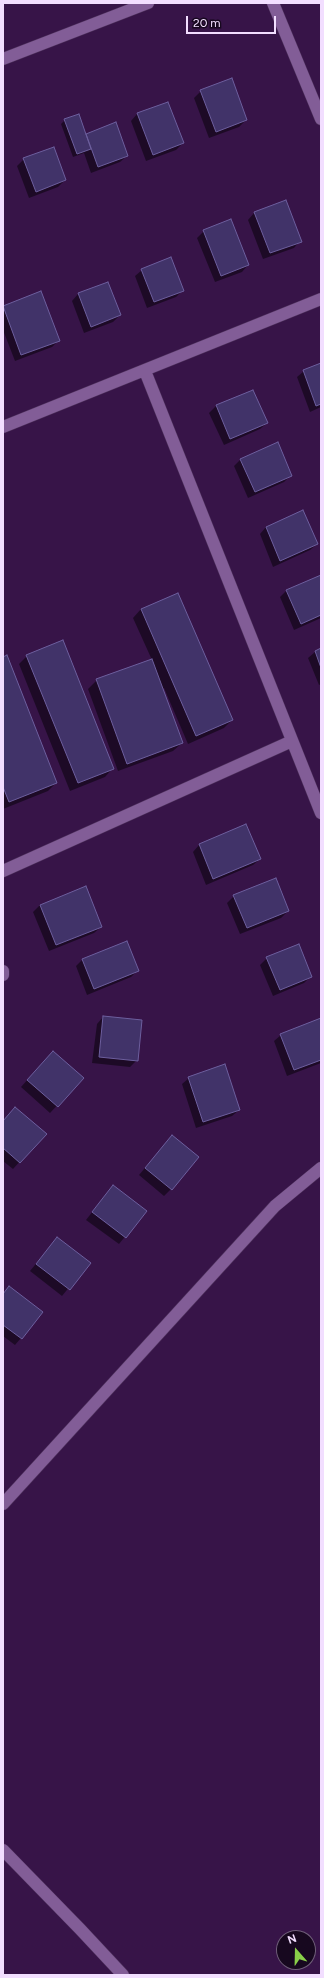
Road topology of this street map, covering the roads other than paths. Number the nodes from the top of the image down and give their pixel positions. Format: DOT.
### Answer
graph roads {
  1 [pos="148,3"];
  2 [pos="273,3"];
  3 [pos="3,59"];
  4 [pos="321,119"];
  5 [pos="321,299"];
  6 [pos="145,371"];
  7 [pos="3,427"];
  8 [pos="292,741"];
  9 [pos="321,813"];
  10 [pos="3,871"];
  11 [pos="3,971"];
  12 [pos="3,975"];
  13 [pos="321,1168"];
  14 [pos="3,1504"];
  15 [pos="3,1850"];
  16 [pos="123,1975"];
  1 -- 3 [label="street"];
  2 -- 4 [label="street"];
  5 -- 6 [label="street"];
  6 -- 7 [label="street"];
  6 -- 8 [label="street"];
  8 -- 9 [label="street"];
  8 -- 10 [label="street"];
  11 -- 12 [label="street"];
  13 -- 14 [label="street"];
  15 -- 16 [label="street"];
}
